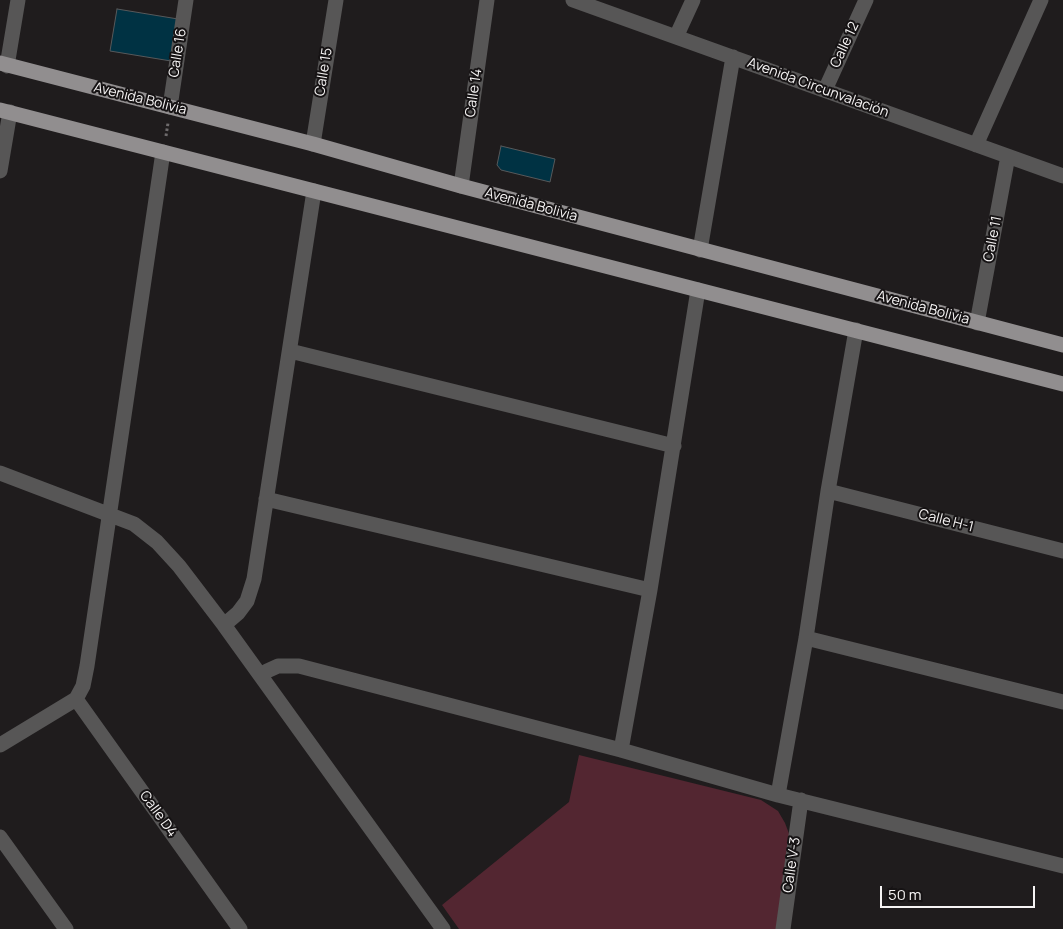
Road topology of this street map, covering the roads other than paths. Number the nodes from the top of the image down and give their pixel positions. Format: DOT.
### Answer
graph roads {
  1 [pos="18,0"];
  2 [pos="186,0"];
  3 [pos="336,0"];
  4 [pos="487,0"];
  5 [pos="573,0"];
  6 [pos="693,0"];
  7 [pos="866,0"];
  8 [pos="1041,0"];
  9 [pos="676,37"];
  10 [pos="733,57"];
  11 [pos="4,64"];
  12 [pos="825,90"];
  13 [pos="170,107"];
  14 [pos="5,111"];
  15 [pos="313,144"];
  16 [pos="976,144"];
  17 [pos="163,152"];
  18 [pos="1008,156"];
  19 [pos="0,171"];
  20 [pos="1063,176"];
  21 [pos="461,186"];
  22 [pos="314,190"];
  23 [pos="700,250"];
  24 [pos="698,290"];
  25 [pos="977,322"];
  26 [pos="856,330"];
  27 [pos="1063,346"];
  28 [pos="290,351"];
  29 [pos="1063,384"];
  30 [pos="674,446"];
  31 [pos="0,473"];
  32 [pos="828,492"];
  33 [pos="266,499"];
  34 [pos="109,514"];
  35 [pos="1063,551"];
  36 [pos="650,590"];
  37 [pos="224,625"];
  38 [pos="806,638"];
  39 [pos="261,676"];
  40 [pos="76,699"];
  41 [pos="1063,702"];
  42 [pos="0,745"];
  43 [pos="621,750"];
  44 [pos="778,795"];
  45 [pos="801,800"];
  46 [pos="0,837"];
  47 [pos="1063,866"];
  48 [pos="66,929"];
  49 [pos="240,929"];
  50 [pos="443,929"];
  51 [pos="783,929"];
  1 -- 11 [label="street"];
  2 -- 13 [label="street, Calle 16"];
  3 -- 15 [label="street, Calle 15"];
  4 -- 21 [label="street, Calle 14"];
  5 -- 9 [label="street, Avenida Circunvalación"];
  6 -- 9 [label="street"];
  7 -- 12 [label="street, Calle 12"];
  8 -- 16 [label="street"];
  9 -- 10 [label="street, Avenida Circunvalación"];
  10 -- 12 [label="street, Avenida Circunvalación"];
  10 -- 23 [label="street"];
  11 -- 13 [label="main road, Avenida Bolivia"];
  12 -- 16 [label="street, Avenida Circunvalación"];
  13 -- 15 [label="main road, Avenida Bolivia"];
  14 -- 17 [label="main road"];
  14 -- 19 [label="street"];
  15 -- 21 [label="main road, Avenida Bolivia"];
  16 -- 18 [label="street, Avenida Circunvalación"];
  17 -- 22 [label="main road"];
  17 -- 34 [label="street"];
  18 -- 20 [label="street, Avenida Circunvalación"];
  18 -- 25 [label="street, Calle 11"];
  21 -- 23 [label="main road, Avenida Bolivia"];
  22 -- 24 [label="main road"];
  22 -- 28 [label="street"];
  23 -- 25 [label="main road, Avenida Bolivia"];
  24 -- 26 [label="main road"];
  24 -- 30 [label="street"];
  25 -- 27 [label="main road, Avenida Bolivia"];
  26 -- 29 [label="main road"];
  26 -- 32 [label="street"];
  28 -- 30 [label="street"];
  28 -- 33 [label="street"];
  30 -- 36 [label="street"];
  31 -- 34 [label="street"];
  32 -- 35 [label="street, Calle H-1"];
  32 -- 38 [label="street"];
  33 -- 36 [label="street"];
  33 -- 37 [label="street"];
  34 -- 37 [label="street"];
  34 -- 40 [label="street"];
  36 -- 43 [label="street"];
  37 -- 39 [label="street"];
  38 -- 41 [label="street"];
  38 -- 44 [label="street"];
  39 -- 43 [label="street"];
  39 -- 50 [label="street"];
  40 -- 42 [label="street"];
  40 -- 49 [label="street, Calle D4"];
  43 -- 44 [label="street"];
  44 -- 45 [label="street"];
  45 -- 47 [label="street"];
  45 -- 51 [label="street, Calle V-3"];
  46 -- 48 [label="street"];
}
